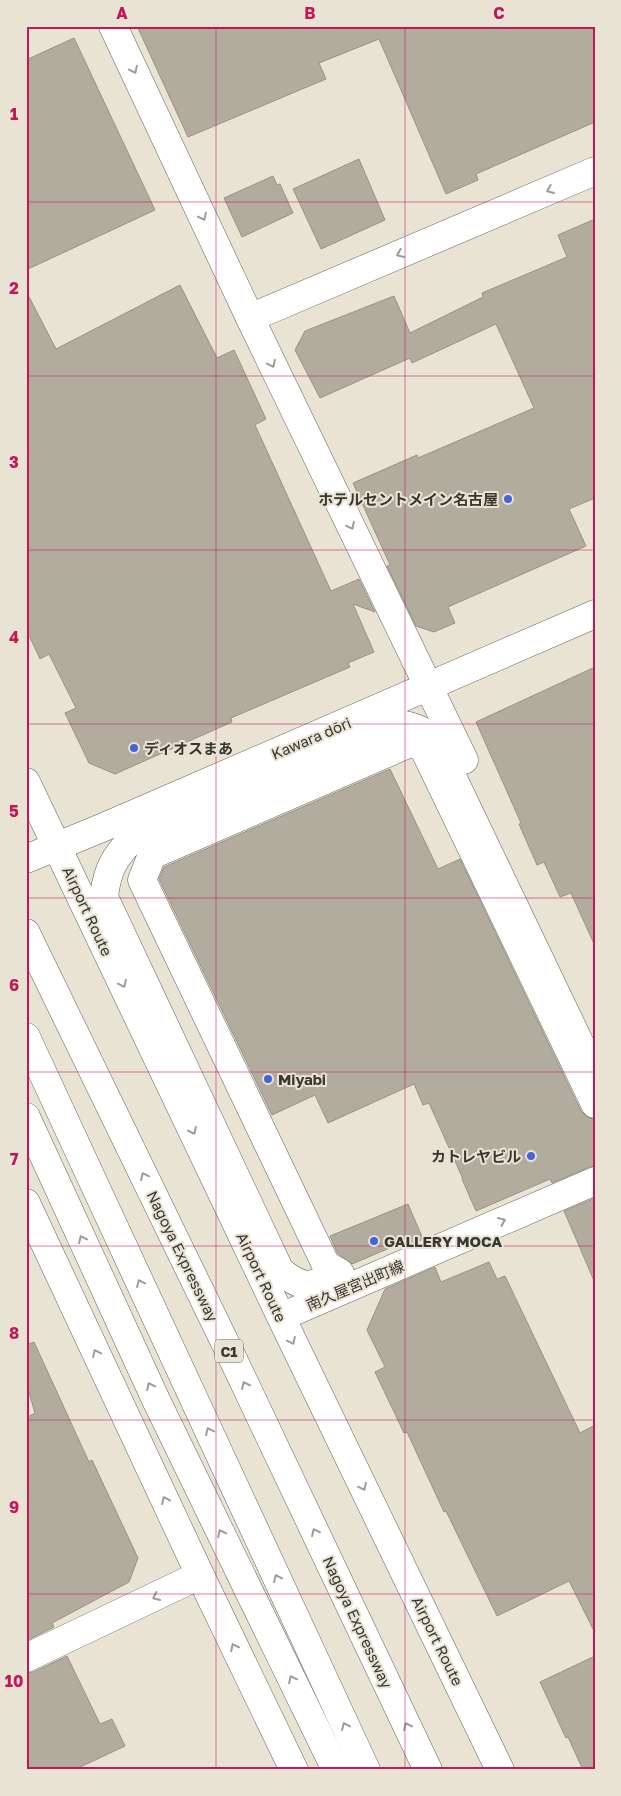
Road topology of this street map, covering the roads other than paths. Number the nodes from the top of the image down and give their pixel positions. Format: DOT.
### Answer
graph roads {
  1 [pos="113,26"];
  2 [pos="595,171"];
  3 [pos="250,318"];
  4 [pos="595,614"];
  5 [pos="429,687"];
  6 [pos="26,782"];
  7 [pos="58,847"];
  8 [pos="26,859"];
  9 [pos="26,933"];
  10 [pos="595,1033"];
  11 [pos="26,1037"];
  12 [pos="595,1075"];
  13 [pos="595,1104"];
  14 [pos="26,1117"];
  15 [pos="595,1181"];
  16 [pos="26,1203"];
  17 [pos="281,1317"];
  18 [pos="200,1575"];
  19 [pos="26,1658"];
  20 [pos="294,1770"];
  21 [pos="336,1770"];
  22 [pos="366,1770"];
  23 [pos="428,1770"];
  24 [pos="500,1770"];
  1 -- 3 [label="main road, one-way"];
  2 -- 3 [label="main road, one-way"];
  3 -- 5 [label="main road, one-way"];
  4 -- 5 [label="main road, Kawara dōri"];
  5 -- 7 [label="main road, Kawara dōri"];
  5 -- 10 [label="main road"];
  6 -- 7 [label="main road, Airport Route"];
  7 -- 8 [label="main road, Kawara dōri"];
  7 -- 17 [label="main road, Airport Route, one-way"];
  23 -- 9 [label="main road, Nagoya Expressway / C1, one-way"];
  22 -- 11 [label="main road, one-way"];
  12 -- 13 [label="main road"];
  21 -- 14 [label="main road, one-way"];
  17 -- 15 [label="main road, 南久屋宮出町線, one-way"];
  18 -- 16 [label="main road, one-way"];
  17 -- 24 [label="main road, Airport Route, one-way"];
  18 -- 19 [label="main road, one-way"];
  20 -- 18 [label="main road, one-way"];
}
